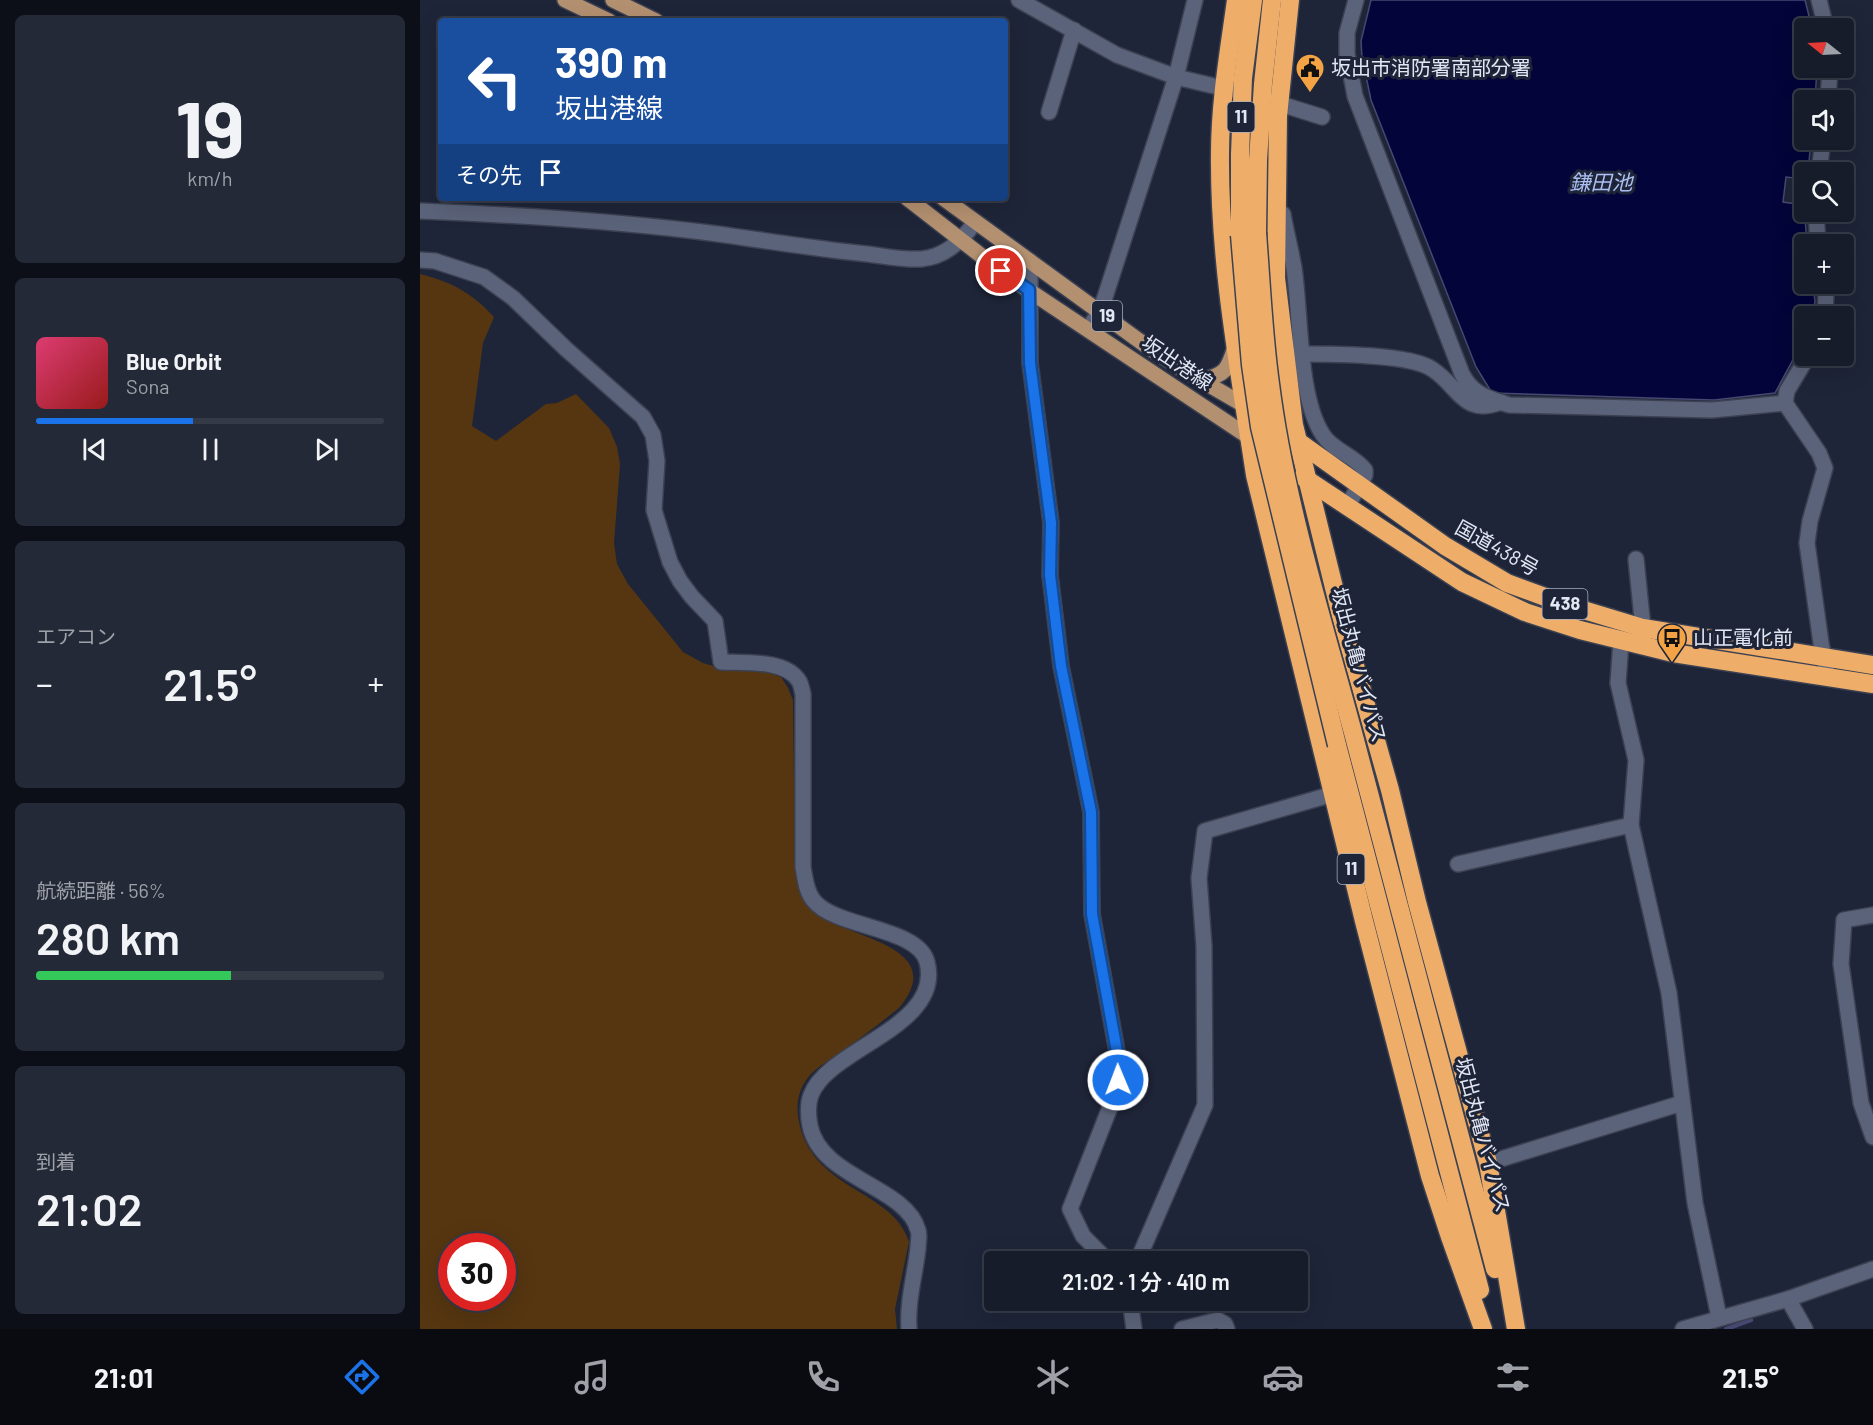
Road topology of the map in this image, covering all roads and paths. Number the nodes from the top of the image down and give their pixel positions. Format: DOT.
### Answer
graph roads {
  1 [pos="565,0"];
  2 [pos="613,0"];
  3 [pos="1195,0"];
  4 [pos="1236,0"];
  5 [pos="1253,0"];
  6 [pos="1272,0"];
  7 [pos="1290,0"];
  8 [pos="1356,0"];
  9 [pos="1819,0"];
  10 [pos="1028,2"];
  11 [pos="603,18"];
  12 [pos="650,18"];
  13 [pos="1824,18"];
  14 [pos="1074,30"];
  15 [pos="1176,77"];
  16 [pos="1227,89"];
  17 [pos="1274,102"];
  18 [pos="1049,112"];
  19 [pos="1322,117"];
  20 [pos="911,201"];
  21 [pos="947,201"];
  22 [pos="420,211"];
  23 [pos="1283,214"];
  24 [pos="975,222"];
  25 [pos="1249,234"];
  26 [pos="961,241"];
  27 [pos="420,260"];
  28 [pos="1030,261"];
  29 [pos="1029,290"];
  30 [pos="1100,311"];
  31 [pos="1089,328"];
  32 [pos="1236,345"];
  33 [pos="1294,355"];
  34 [pos="1802,366"];
  35 [pos="1202,380"];
  36 [pos="1501,402"];
  37 [pos="1242,404"];
  38 [pos="1785,404"];
  39 [pos="1249,437"];
  40 [pos="1299,441"];
  41 [pos="1307,480"];
  42 [pos="1359,487"];
  43 [pos="1347,507"];
  44 [pos="1369,522"];
  45 [pos="1322,532"];
  46 [pos="1636,559"];
  47 [pos="1643,628"];
  48 [pos="1621,641"];
  49 [pos="1825,657"];
  50 [pos="1873,665"];
  51 [pos="1828,677"];
  52 [pos="1873,684"];
  53 [pos="1333,794"];
  54 [pos="1631,825"];
  55 [pos="1458,864"];
  56 [pos="1873,915"];
  57 [pos="1682,1103"];
  58 [pos="1873,1137"];
  59 [pos="1488,1163"];
  60 [pos="1098,1251"];
  61 [pos="1142,1251"];
  62 [pos="1873,1269"];
  63 [pos="1788,1299"];
  64 [pos="1132,1311"];
  65 [pos="1719,1317"];
  66 [pos="909,1329"];
  67 [pos="1134,1329"];
  68 [pos="1182,1329"];
  69 [pos="1227,1329"];
  70 [pos="1483,1329"];
  71 [pos="1490,1329"];
  72 [pos="1510,1329"];
  73 [pos="1516,1329"];
  74 [pos="1683,1329"];
  75 [pos="1805,1329"];
  1 -- 11 [label="main road"];
  2 -- 12 [label="main road"];
  3 -- 15 [label="street"];
  4 -- 16 [label="highway"];
  5 -- 25 [label="highway, 坂出丸亀バイパス / 11"];
  6 -- 25 [label="highway, 坂出丸亀バイパス / 11"];
  7 -- 17 [label="highway"];
  8 -- 36 [label="street"];
  9 -- 13 [label="street"];
  10 -- 14 [label="street"];
  14 -- 15 [label="street"];
  14 -- 18 [label="street"];
  15 -- 16 [label="street"];
  15 -- 30 [label="street"];
  16 -- 32 [label="highway"];
  17 -- 19 [label="street"];
  17 -- 33 [label="highway"];
  20 -- 26 [label="main road, 坂出港線 / 19"];
  21 -- 24 [label="main road, 坂出港線 / 19"];
  22 -- 26 [label="street"];
  23 -- 33 [label="street"];
  24 -- 26 [label="street"];
  24 -- 28 [label="main road, 坂出港線 / 19"];
  25 -- 71 [label="highway, 坂出丸亀バイパス / 11, bridge"];
  25 -- 72 [label="highway, 坂出丸亀バイパス / 11, bridge"];
  26 -- 29 [label="main road, 坂出港線 / 19"];
  27 -- 66 [label="street"];
  28 -- 29 [label="street"];
  28 -- 30 [label="main road, 坂出港線 / 19"];
  29 -- 31 [label="main road, 坂出港線 / 19"];
  29 -- 60 [label="street"];
  30 -- 31 [label="street"];
  30 -- 35 [label="main road, 坂出港線 / 19"];
  31 -- 39 [label="main road, 坂出港線 / 19"];
  32 -- 35 [label="main road"];
  32 -- 37 [label="highway"];
  33 -- 36 [label="street"];
  33 -- 40 [label="highway"];
  33 -- 42 [label="street"];
  34 -- 38 [label="street"];
  35 -- 37 [label="main road, 坂出港線 / 19"];
  36 -- 38 [label="street"];
  37 -- 39 [label="highway, 11"];
  37 -- 40 [label="highway, 国道438号 / 438"];
  38 -- 49 [label="street"];
  39 -- 41 [label="highway, 438"];
  39 -- 53 [label="highway, 11"];
  40 -- 41 [label="highway"];
  40 -- 42 [label="highway, 国道438号 / 438"];
  41 -- 43 [label="highway, 438"];
  41 -- 45 [label="highway"];
  42 -- 43 [label="street"];
  42 -- 47 [label="highway, 国道438号 / 438"];
  43 -- 44 [label="highway, 438"];
  44 -- 45 [label="highway"];
  44 -- 48 [label="highway, 438"];
  45 -- 59 [label="highway"];
  46 -- 47 [label="street"];
  47 -- 49 [label="highway, 国道438号 / 438"];
  48 -- 51 [label="highway, 438"];
  48 -- 54 [label="street"];
  49 -- 50 [label="highway, 国道438号 / 438"];
  49 -- 51 [label="street"];
  51 -- 52 [label="highway, 438"];
  53 -- 61 [label="street"];
  53 -- 70 [label="highway, 11"];
  54 -- 55 [label="street"];
  54 -- 57 [label="street"];
  56 -- 58 [label="street"];
  57 -- 59 [label="street"];
  57 -- 65 [label="street"];
  59 -- 73 [label="highway"];
  62 -- 63 [label="street"];
  63 -- 65 [label="street"];
  63 -- 75 [label="street"];
  64 -- 67 [label="street"];
  65 -- 74 [label="street"];
  68 -- 69 [label="street"];
}
